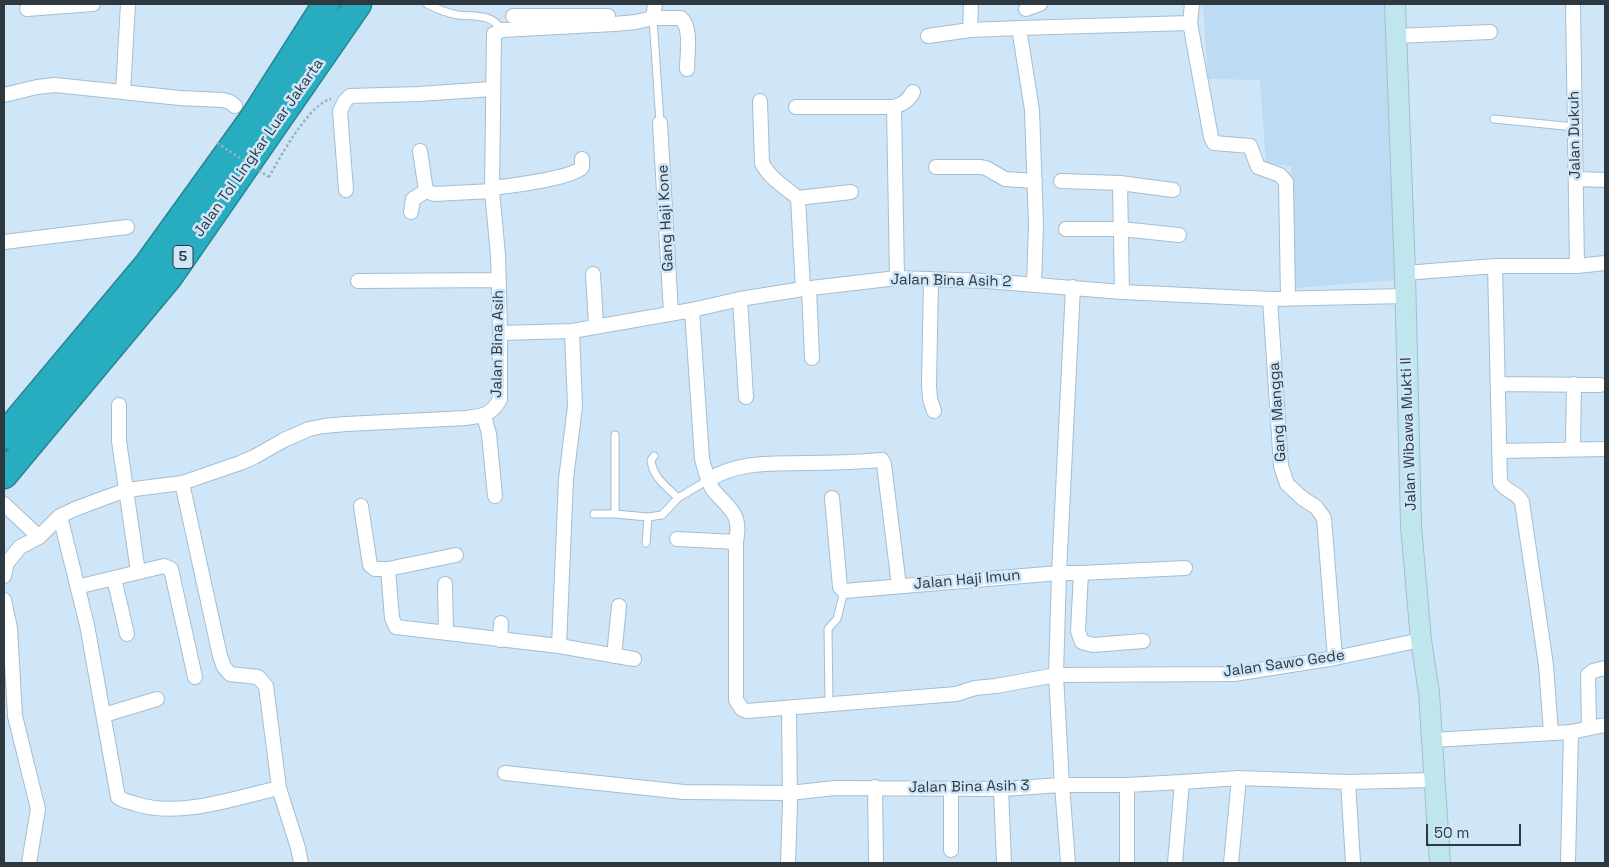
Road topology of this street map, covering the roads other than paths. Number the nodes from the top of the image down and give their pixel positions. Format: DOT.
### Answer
graph roads {
  1 [pos="93,4"];
  2 [pos="128,4"];
  3 [pos="326,4"];
  4 [pos="358,4"];
  5 [pos="427,4"];
  6 [pos="971,4"];
  7 [pos="1040,4"];
  8 [pos="1192,4"];
  9 [pos="1395,4"];
  10 [pos="1573,4"];
  11 [pos="1026,8"];
  12 [pos="27,9"];
  13 [pos="654,11"];
  14 [pos="637,16"];
  15 [pos="511,20"];
  16 [pos="1190,23"];
  17 [pos="1019,28"];
  18 [pos="970,30"];
  19 [pos="1490,32"];
  20 [pos="928,36"];
  21 [pos="1395,36"];
  22 [pos="687,69"];
  23 [pos="492,89"];
  24 [pos="123,92"];
  25 [pos="912,92"];
  26 [pos="4,95"];
  27 [pos="760,101"];
  28 [pos="234,106"];
  29 [pos="796,107"];
  30 [pos="894,107"];
  31 [pos="1494,119"];
  32 [pos="660,123"];
  33 [pos="1575,127"];
  34 [pos="420,151"];
  35 [pos="582,159"];
  36 [pos="936,167"];
  37 [pos="1576,179"];
  38 [pos="1035,180"];
  39 [pos="1605,180"];
  40 [pos="1062,181"];
  41 [pos="1120,183"];
  42 [pos="492,189"];
  43 [pos="346,190"];
  44 [pos="1173,190"];
  45 [pos="426,191"];
  46 [pos="851,192"];
  47 [pos="798,198"];
  48 [pos="411,212"];
  49 [pos="127,227"];
  50 [pos="1066,229"];
  51 [pos="1121,229"];
  52 [pos="1179,235"];
  53 [pos="4,242"];
  54 [pos="1605,263"];
  55 [pos="1495,266"];
  56 [pos="1576,266"];
  57 [pos="1405,273"];
  58 [pos="593,274"];
  59 [pos="898,278"];
  60 [pos="931,279"];
  61 [pos="499,280"];
  62 [pos="358,281"];
  63 [pos="1034,284"];
  64 [pos="1072,287"];
  65 [pos="806,289"];
  66 [pos="1122,292"];
  67 [pos="1405,296"];
  68 [pos="740,299"];
  69 [pos="1270,299"];
  70 [pos="1288,299"];
  71 [pos="692,310"];
  72 [pos="671,314"];
  73 [pos="596,326"];
  74 [pos="572,331"];
  75 [pos="500,333"];
  76 [pos="812,358"];
  77 [pos="1501,384"];
  78 [pos="1574,384"];
  79 [pos="1600,385"];
  80 [pos="746,397"];
  81 [pos="119,405"];
  82 [pos="934,411"];
  83 [pos="484,416"];
  84 [pos="616,435"];
  85 [pos="4,436"];
  86 [pos="1573,444"];
  87 [pos="1502,448"];
  88 [pos="1605,450"];
  89 [pos="654,456"];
  90 [pos="4,475"];
  91 [pos="708,480"];
  92 [pos="182,483"];
  93 [pos="127,490"];
  94 [pos="495,496"];
  95 [pos="678,498"];
  96 [pos="832,498"];
  97 [pos="4,504"];
  98 [pos="360,506"];
  99 [pos="594,514"];
  100 [pos="615,514"];
  101 [pos="60,516"];
  102 [pos="648,516"];
  103 [pos="39,536"];
  104 [pos="677,539"];
  105 [pos="646,542"];
  106 [pos="736,542"];
  107 [pos="456,555"];
  108 [pos="1185,568"];
  109 [pos="388,569"];
  110 [pos="138,572"];
  111 [pos="1058,573"];
  112 [pos="1081,573"];
  113 [pos="4,576"];
  114 [pos="114,578"];
  115 [pos="445,584"];
  116 [pos="85,585"];
  117 [pos="899,586"];
  118 [pos="844,591"];
  119 [pos="4,600"];
  120 [pos="618,606"];
  121 [pos="501,623"];
  122 [pos="7,629"];
  123 [pos="446,632"];
  124 [pos="127,634"];
  125 [pos="500,640"];
  126 [pos="1421,640"];
  127 [pos="1143,641"];
  128 [pos="559,646"];
  129 [pos="614,656"];
  130 [pos="1335,658"];
  131 [pos="634,659"];
  132 [pos="1605,668"];
  133 [pos="1056,675"];
  134 [pos="195,676"];
  135 [pos="157,699"];
  136 [pos="829,703"];
  137 [pos="788,709"];
  138 [pos="104,715"];
  139 [pos="1605,725"];
  140 [pos="1589,728"];
  141 [pos="1571,732"];
  142 [pos="1551,733"];
  143 [pos="1432,740"];
  144 [pos="505,773"];
  145 [pos="1239,778"];
  146 [pos="1434,780"];
  147 [pos="1182,782"];
  148 [pos="1348,782"];
  149 [pos="1062,785"];
  150 [pos="1128,785"];
  151 [pos="279,788"];
  152 [pos="875,788"];
  153 [pos="951,788"];
  154 [pos="1001,789"];
  155 [pos="789,792"];
  156 [pos="951,850"];
  157 [pos="29,863"];
  158 [pos="302,863"];
  159 [pos="788,863"];
  160 [pos="876,863"];
  161 [pos="1004,863"];
  162 [pos="1068,863"];
  163 [pos="1126,863"];
  164 [pos="1175,863"];
  165 [pos="1231,863"];
  166 [pos="1353,863"];
  167 [pos="1440,863"];
  168 [pos="1568,863"];
  1 -- 12 [label="street"];
  2 -- 24 [label="street"];
  3 -- 85 [label="highway, Jalan Tol Lingkar Luar Jakarta / 5"];
  4 -- 90 [label="highway, Jalan Tol Lingkar Luar Jakarta / 5"];
  5 -- 15 [label="lane"];
  6 -- 18 [label="street"];
  7 -- 11 [label="street"];
  8 -- 16 [label="street"];
  9 -- 21 [label="main road, Jalan Wibawa Mukti II"];
  10 -- 33 [label="street, Jalan Dukuh"];
  13 -- 15 [label="street"];
  13 -- 22 [label="street"];
  13 -- 32 [label="lane"];
  14 -- 15 [label="street"];
  15 -- 23 [label="street, Jalan Bina Asih"];
  16 -- 17 [label="street"];
  16 -- 70 [label="street"];
  17 -- 18 [label="street"];
  17 -- 38 [label="street"];
  18 -- 20 [label="street"];
  19 -- 21 [label="street"];
  21 -- 57 [label="main road, Jalan Wibawa Mukti II"];
  23 -- 42 [label="street, Jalan Bina Asih"];
  23 -- 43 [label="street"];
  24 -- 26 [label="street"];
  24 -- 28 [label="street"];
  25 -- 30 [label="street"];
  27 -- 47 [label="street"];
  29 -- 30 [label="street"];
  30 -- 59 [label="street"];
  31 -- 33 [label="lane"];
  32 -- 72 [label="street, Gang Haji Kone"];
  33 -- 37 [label="street, Jalan Dukuh"];
  34 -- 45 [label="street"];
  35 -- 42 [label="street"];
  36 -- 38 [label="street"];
  37 -- 39 [label="street"];
  37 -- 56 [label="street, Jalan Dukuh"];
  38 -- 63 [label="street"];
  40 -- 41 [label="street"];
  41 -- 44 [label="street"];
  41 -- 51 [label="street"];
  42 -- 45 [label="street"];
  42 -- 61 [label="street, Jalan Bina Asih"];
  45 -- 48 [label="street"];
  46 -- 47 [label="street"];
  47 -- 65 [label="street"];
  49 -- 53 [label="street"];
  50 -- 51 [label="street"];
  51 -- 52 [label="street"];
  51 -- 66 [label="street"];
  54 -- 56 [label="street"];
  55 -- 56 [label="street"];
  55 -- 57 [label="street"];
  55 -- 77 [label="street"];
  57 -- 67 [label="main road, Jalan Wibawa Mukti II"];
  58 -- 73 [label="street"];
  59 -- 60 [label="street, Jalan Bina Asih 2"];
  59 -- 65 [label="street, Jalan Bina Asih 2"];
  60 -- 63 [label="street, Jalan Bina Asih 2"];
  60 -- 82 [label="street"];
  61 -- 62 [label="street"];
  61 -- 75 [label="street, Jalan Bina Asih"];
  63 -- 64 [label="street, Jalan Bina Asih 2"];
  64 -- 66 [label="street, Jalan Bina Asih 2"];
  64 -- 111 [label="street"];
  65 -- 68 [label="street, Jalan Bina Asih 2"];
  65 -- 76 [label="street"];
  66 -- 69 [label="street, Jalan Bina Asih 2"];
  67 -- 70 [label="street, Jalan Bina Asih 2"];
  67 -- 126 [label="main road, Jalan Wibawa Mukti II"];
  68 -- 71 [label="street, Jalan Bina Asih 2"];
  68 -- 80 [label="street"];
  69 -- 70 [label="street, Jalan Bina Asih 2"];
  69 -- 130 [label="street, Gang Mangga"];
  71 -- 72 [label="street, Jalan Bina Asih 2"];
  71 -- 91 [label="street"];
  72 -- 73 [label="street, Jalan Bina Asih 2"];
  73 -- 74 [label="street, Jalan Bina Asih 2"];
  74 -- 75 [label="street, Jalan Bina Asih 2"];
  74 -- 128 [label="street"];
  75 -- 83 [label="street, Jalan Bina Asih"];
  77 -- 78 [label="street"];
  77 -- 87 [label="street"];
  78 -- 79 [label="street"];
  78 -- 86 [label="street"];
  81 -- 93 [label="street"];
  83 -- 92 [label="street, Jalan Bina Asih"];
  83 -- 94 [label="street"];
  84 -- 100 [label="lane"];
  87 -- 88 [label="street"];
  87 -- 142 [label="street"];
  89 -- 95 [label="lane"];
  91 -- 95 [label="lane"];
  91 -- 106 [label="street, Jalan Sawo Gede"];
  91 -- 117 [label="street"];
  92 -- 93 [label="street, Jalan Bina Asih"];
  92 -- 151 [label="street"];
  93 -- 101 [label="street, Jalan Bina Asih"];
  93 -- 110 [label="street"];
  95 -- 102 [label="lane"];
  96 -- 118 [label="street"];
  97 -- 103 [label="street"];
  98 -- 109 [label="street"];
  99 -- 100 [label="lane"];
  100 -- 102 [label="lane"];
  101 -- 103 [label="street, Jalan Bina Asih"];
  101 -- 138 [label="street"];
  102 -- 105 [label="lane"];
  103 -- 113 [label="street, Jalan Bina Asih"];
  104 -- 106 [label="street"];
  106 -- 137 [label="street, Jalan Sawo Gede"];
  107 -- 109 [label="street"];
  108 -- 112 [label="street, Jalan Haji Imun"];
  109 -- 123 [label="street"];
  110 -- 114 [label="street"];
  110 -- 134 [label="street"];
  111 -- 112 [label="street, Jalan Haji Imun"];
  111 -- 117 [label="street, Jalan Haji Imun"];
  111 -- 133 [label="street"];
  112 -- 127 [label="street"];
  114 -- 116 [label="street"];
  114 -- 124 [label="street"];
  115 -- 123 [label="street"];
  117 -- 118 [label="street, Jalan Haji Imun"];
  118 -- 136 [label="lane"];
  119 -- 122 [label="street"];
  120 -- 129 [label="street"];
  121 -- 125 [label="street"];
  122 -- 157 [label="street"];
  123 -- 125 [label="street"];
  125 -- 128 [label="street"];
  126 -- 130 [label="street, Jalan Sawo Gede"];
  126 -- 143 [label="main road, Jalan Wibawa Mukti II"];
  128 -- 129 [label="street"];
  129 -- 131 [label="street"];
  130 -- 133 [label="street, Jalan Sawo Gede"];
  132 -- 140 [label="street"];
  133 -- 136 [label="street, Jalan Sawo Gede"];
  133 -- 149 [label="street"];
  135 -- 138 [label="street"];
  136 -- 137 [label="street, Jalan Sawo Gede"];
  137 -- 155 [label="street"];
  138 -- 151 [label="street"];
  139 -- 140 [label="street"];
  140 -- 141 [label="street"];
  141 -- 142 [label="street"];
  141 -- 168 [label="street"];
  142 -- 143 [label="street"];
  143 -- 146 [label="main road, Jalan Wibawa Mukti II"];
  144 -- 155 [label="street, Jalan Bina Asih 3"];
  145 -- 147 [label="street, Jalan Bina Asih 3"];
  145 -- 148 [label="street, Jalan Bina Asih 3"];
  145 -- 165 [label="street"];
  146 -- 148 [label="street, Jalan Bina Asih 3"];
  146 -- 167 [label="main road, Jalan Wibawa Mukti II"];
  147 -- 150 [label="street, Jalan Bina Asih 3"];
  147 -- 164 [label="street"];
  148 -- 166 [label="street"];
  149 -- 150 [label="street, Jalan Bina Asih 3"];
  149 -- 154 [label="street, Jalan Bina Asih 3"];
  149 -- 162 [label="street"];
  150 -- 163 [label="street"];
  151 -- 158 [label="street"];
  152 -- 153 [label="street, Jalan Bina Asih 3"];
  152 -- 155 [label="street, Jalan Bina Asih 3"];
  152 -- 160 [label="street"];
  153 -- 154 [label="street, Jalan Bina Asih 3"];
  153 -- 156 [label="street"];
  154 -- 161 [label="street"];
  155 -- 159 [label="street"];
}
